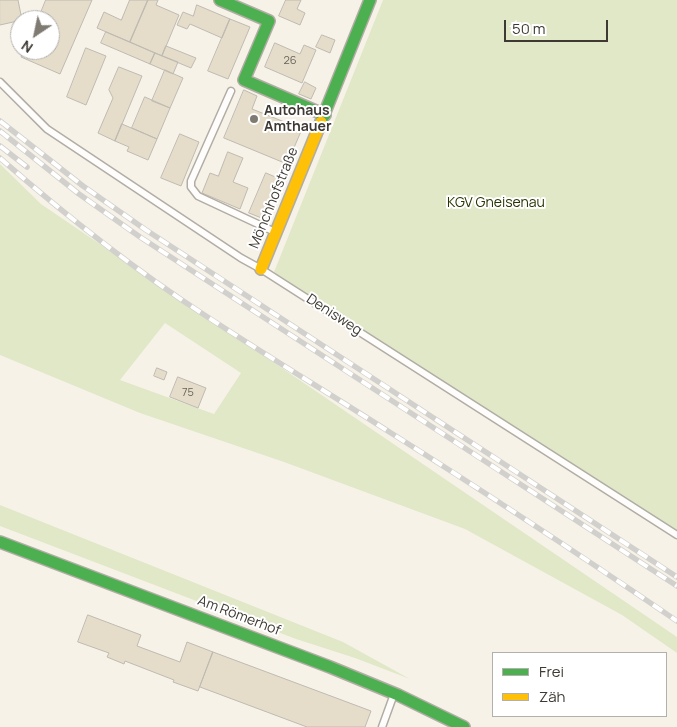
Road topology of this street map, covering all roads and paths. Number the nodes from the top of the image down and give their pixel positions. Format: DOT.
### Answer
graph roads {
  1 [pos="220,0"];
  2 [pos="370,0"];
  3 [pos="0,82"];
  4 [pos="231,91"];
  5 [pos="325,115"];
  6 [pos="276,232"];
  7 [pos="261,269"];
  8 [pos="677,535"];
  9 [pos="0,542"];
  10 [pos="395,693"];
  11 [pos="382,727"];
  12 [pos="464,727"];
  1 -- 5 [label="street"];
  2 -- 5 [label="street, Mönchhofstraße"];
  3 -- 7 [label="lane, Denisweg"];
  4 -- 6 [label="lane"];
  5 -- 6 [label="street, Mönchhofstraße"];
  6 -- 7 [label="street, Mönchhofstraße"];
  7 -- 8 [label="lane, Denisweg"];
  9 -- 10 [label="street, Am Römerhof"];
  10 -- 11 [label="lane"];
  10 -- 12 [label="street, Am Römerhof"];
}
